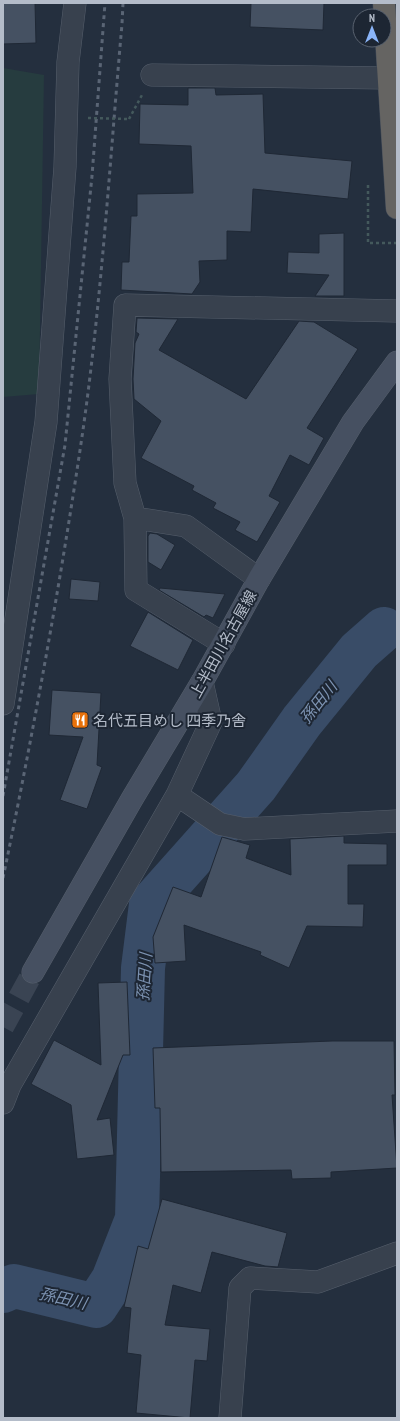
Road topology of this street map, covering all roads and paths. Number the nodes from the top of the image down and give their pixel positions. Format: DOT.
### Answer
graph roads {
  1 [pos="75,3"];
  2 [pos="384,3"];
  3 [pos="152,75"];
  4 [pos="388,78"];
  5 [pos="88,118"];
  6 [pos="128,119"];
  7 [pos="368,185"];
  8 [pos="397,208"];
  9 [pos="397,242"];
  10 [pos="397,312"];
  11 [pos="397,362"];
  12 [pos="135,518"];
  13 [pos="259,579"];
  14 [pos="224,644"];
  15 [pos="202,682"];
  16 [pos="3,703"];
  17 [pos="177,795"];
  18 [pos="397,821"];
  19 [pos="33,972"];
  20 [pos="3,1103"];
  21 [pos="397,1253"];
  22 [pos="230,1418"];
  1 -- 16 [label="street"];
  2 -- 4 [label="highway"];
  3 -- 4 [label="street"];
  4 -- 8 [label="highway"];
  5 -- 6 [label="path, bridge"];
  7 -- 9 [label="path"];
  10 -- 12 [label="street"];
  11 -- 13 [label="main road, 上半田川名古屋線"];
  12 -- 13 [label="street"];
  12 -- 14 [label="street"];
  13 -- 14 [label="main road, 上半田川名古屋線"];
  14 -- 15 [label="main road, 上半田川名古屋線"];
  15 -- 17 [label="street"];
  15 -- 19 [label="main road, 上半田川名古屋線"];
  17 -- 18 [label="street"];
  17 -- 20 [label="street"];
  21 -- 22 [label="street"];
}
